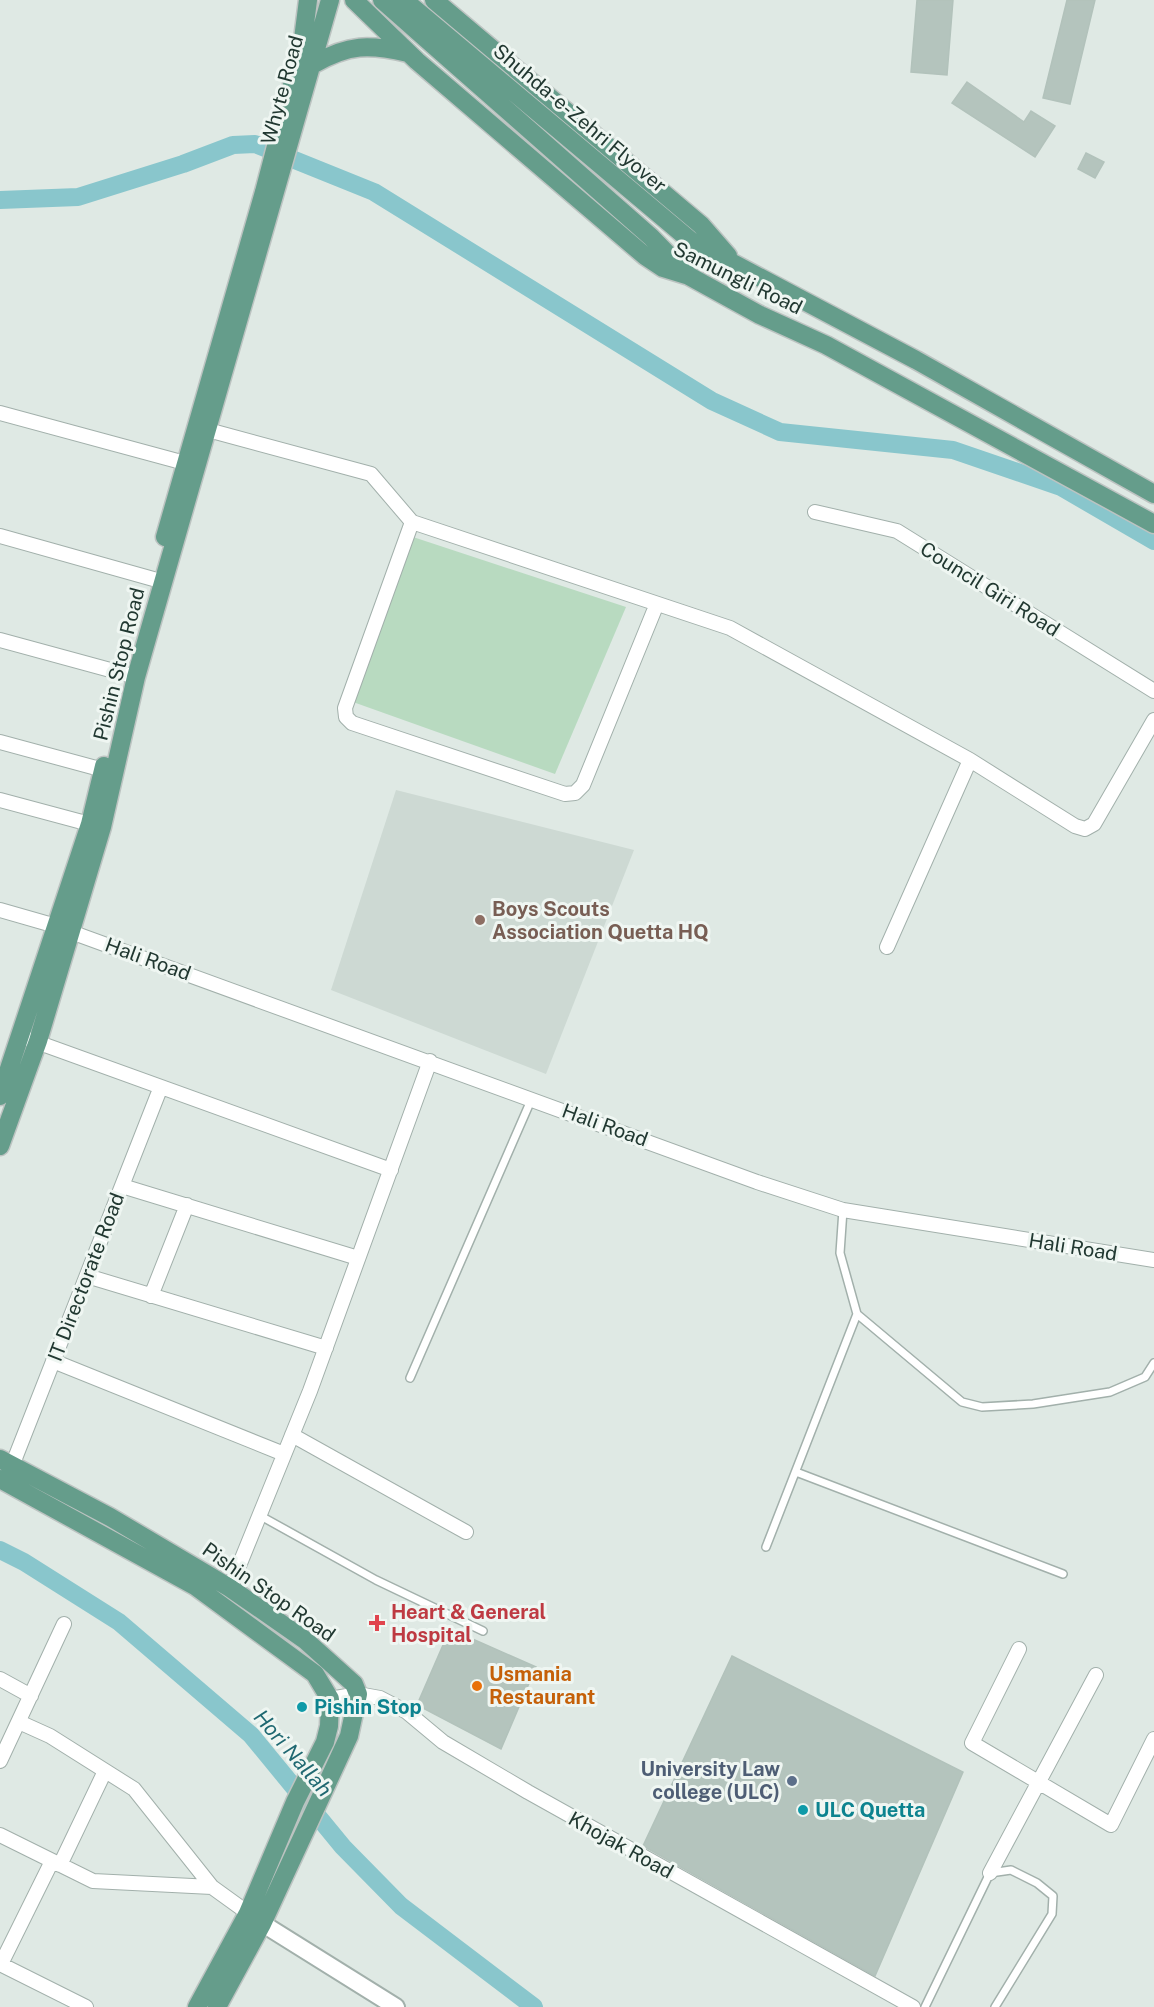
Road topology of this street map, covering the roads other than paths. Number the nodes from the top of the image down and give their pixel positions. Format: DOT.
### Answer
graph roads {
  1 [pos="308,0"];
  2 [pos="330,0"];
  3 [pos="354,0"];
  4 [pos="382,0"];
  5 [pos="404,0"];
  6 [pos="434,0"];
  7 [pos="410,53"];
  8 [pos="314,64"];
  9 [pos="271,192"];
  10 [pos="733,262"];
  11 [pos="689,276"];
  12 [pos="0,413"];
  13 [pos="208,430"];
  14 [pos="191,465"];
  15 [pos="1154,494"];
  16 [pos="815,512"];
  17 [pos="412,522"];
  18 [pos="1154,524"];
  19 [pos="0,536"];
  20 [pos="159,580"];
  21 [pos="656,606"];
  22 [pos="0,640"];
  23 [pos="131,676"];
  24 [pos="1154,691"];
  25 [pos="1154,720"];
  26 [pos="0,742"];
  27 [pos="970,760"];
  28 [pos="109,771"];
  29 [pos="0,800"];
  30 [pos="96,825"];
  31 [pos="0,909"];
  32 [pos="64,929"];
  33 [pos="887,947"];
  34 [pos="20,1036"];
  35 [pos="38,1041"];
  36 [pos="430,1061"];
  37 [pos="160,1089"];
  38 [pos="0,1096"];
  39 [pos="532,1098"];
  40 [pos="0,1146"];
  41 [pos="391,1170"];
  42 [pos="122,1186"];
  43 [pos="187,1205"];
  44 [pos="843,1210"];
  45 [pos="358,1258"];
  46 [pos="1154,1260"];
  47 [pos="87,1276"];
  48 [pos="151,1296"];
  49 [pos="857,1314"];
  50 [pos="326,1348"];
  51 [pos="53,1361"];
  52 [pos="1154,1363"];
  53 [pos="410,1378"];
  54 [pos="292,1435"];
  55 [pos="284,1454"];
  56 [pos="4,1468"];
  57 [pos="796,1472"];
  58 [pos="259,1515"];
  59 [pos="466,1532"];
  60 [pos="766,1547"];
  61 [pos="1063,1574"];
  62 [pos="230,1588"];
  63 [pos="64,1624"];
  64 [pos="483,1631"];
  65 [pos="1019,1649"];
  66 [pos="1096,1675"];
  67 [pos="0,1679"];
  68 [pos="358,1694"];
  69 [pos="32,1696"];
  70 [pos="330,1699"];
  71 [pos="20,1722"];
  72 [pos="1154,1739"];
  73 [pos="0,1761"];
  74 [pos="105,1771"];
  75 [pos="1040,1783"];
  76 [pos="0,1835"];
  77 [pos="56,1863"];
  78 [pos="990,1873"];
  79 [pos="212,1887"];
  80 [pos="255,1918"];
  81 [pos="1,1964"];
  82 [pos="86,2007"];
  83 [pos="197,2007"];
  84 [pos="217,2007"];
  85 [pos="396,2007"];
  86 [pos="913,2007"];
  87 [pos="926,2007"];
  88 [pos="996,2007"];
  1 -- 9 [label="main road, Whyte Road"];
  2 -- 8 [label="main road, Whyte Road"];
  3 -- 7 [label="main road, Samungli Road"];
  4 -- 11 [label="main road, Shuhda-e-Zehri Flyover"];
  5 -- 10 [label="main road, Shuhda-e-Zehri Flyover"];
  6 -- 10 [label="main road, Samungli Road"];
  7 -- 8 [label="main road"];
  7 -- 11 [label="main road, Samungli Road"];
  8 -- 9 [label="main road, Whyte Road"];
  9 -- 13 [label="main road, Pishin Stop Road"];
  9 -- 14 [label="main road, Pishin Stop Road"];
  10 -- 15 [label="main road, Samungli Road"];
  11 -- 18 [label="main road, Samungli Road"];
  12 -- 14 [label="street"];
  13 -- 14 [label="main road, Pishin Stop Road"];
  13 -- 17 [label="street"];
  14 -- 20 [label="main road, Pishin Stop Road"];
  16 -- 24 [label="street, Council Giri Road"];
  17 -- 21 [label="street"];
  17 -- 21 [label="street"];
  19 -- 20 [label="street"];
  20 -- 23 [label="main road, Pishin Stop Road"];
  21 -- 27 [label="street"];
  22 -- 23 [label="street"];
  23 -- 28 [label="main road, Pishin Stop Road"];
  25 -- 27 [label="street"];
  26 -- 28 [label="street"];
  27 -- 33 [label="street"];
  28 -- 30 [label="main road, Pishin Stop Road"];
  29 -- 30 [label="street"];
  30 -- 32 [label="main road, Pishin Stop Road"];
  31 -- 32 [label="street, Hali Road"];
  32 -- 34 [label="main road, Pishin Stop Road"];
  32 -- 35 [label="main road, Pishin Stop Road"];
  32 -- 36 [label="street, Hali Road"];
  34 -- 35 [label="street"];
  34 -- 38 [label="main road, Pishin Stop Road"];
  35 -- 37 [label="street"];
  35 -- 40 [label="main road, Pishin Stop Road"];
  36 -- 39 [label="street, Hali Road"];
  36 -- 41 [label="street"];
  37 -- 41 [label="street"];
  37 -- 42 [label="street, IT Directorate Road"];
  39 -- 44 [label="street, Hali Road"];
  39 -- 53 [label="lane"];
  41 -- 45 [label="street"];
  42 -- 43 [label="street"];
  42 -- 47 [label="street, IT Directorate Road"];
  43 -- 45 [label="street"];
  43 -- 48 [label="street"];
  44 -- 46 [label="street, Hali Road"];
  44 -- 49 [label="lane"];
  45 -- 50 [label="street"];
  47 -- 48 [label="street"];
  47 -- 51 [label="street, IT Directorate Road"];
  48 -- 50 [label="street"];
  49 -- 52 [label="lane"];
  49 -- 57 [label="lane"];
  50 -- 54 [label="street"];
  51 -- 55 [label="street"];
  51 -- 56 [label="street, IT Directorate Road"];
  54 -- 55 [label="street"];
  54 -- 59 [label="street"];
  55 -- 58 [label="street"];
  56 -- 62 [label="main road, Pishin Stop Road"];
  56 -- 70 [label="main road, Pishin Stop Road"];
  57 -- 60 [label="lane"];
  57 -- 61 [label="lane"];
  58 -- 62 [label="street"];
  58 -- 64 [label="lane"];
  62 -- 68 [label="main road, Pishin Stop Road"];
  63 -- 69 [label="street"];
  65 -- 75 [label="street"];
  66 -- 75 [label="street"];
  67 -- 69 [label="street"];
  68 -- 70 [label="street, Khojak Road"];
  68 -- 80 [label="main road"];
  68 -- 86 [label="street, Khojak Road"];
  69 -- 71 [label="street"];
  70 -- 80 [label="main road"];
  71 -- 73 [label="street"];
  71 -- 74 [label="street"];
  72 -- 75 [label="street"];
  74 -- 77 [label="street"];
  74 -- 79 [label="street"];
  75 -- 78 [label="street"];
  76 -- 77 [label="street"];
  77 -- 79 [label="street"];
  77 -- 81 [label="street"];
  78 -- 87 [label="lane"];
  78 -- 88 [label="lane"];
  79 -- 80 [label="street"];
  80 -- 83 [label="main road"];
  80 -- 84 [label="main road"];
  80 -- 85 [label="street"];
  81 -- 82 [label="street"];
}
